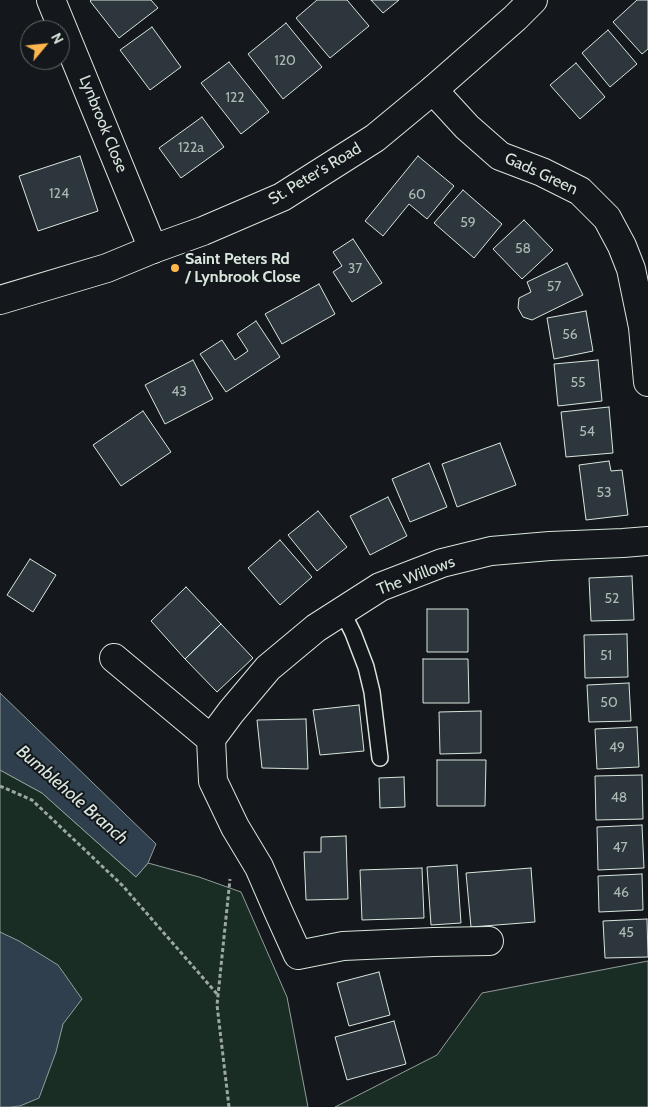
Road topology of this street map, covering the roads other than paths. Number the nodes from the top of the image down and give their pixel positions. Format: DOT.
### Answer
graph roads {
  1 [pos="51,0"];
  2 [pos="533,0"];
  3 [pos="434,90"];
  4 [pos="153,249"];
  5 [pos="640,269"];
  6 [pos="1,298"];
  7 [pos="648,382"];
  8 [pos="648,540"];
  9 [pos="342,611"];
  10 [pos="114,658"];
  11 [pos="211,739"];
  12 [pos="380,758"];
  13 [pos="489,941"];
  1 -- 4 [label="street, Lynbrook Close"];
  2 -- 3 [label="street, St. Peter's Road"];
  3 -- 4 [label="street, St. Peter's Road"];
  3 -- 5 [label="street, Gads Green"];
  4 -- 6 [label="street, St. Peter's Road"];
  5 -- 7 [label="street, Gads Green"];
  8 -- 9 [label="street, The Willows"];
  9 -- 11 [label="street, The Willows"];
  9 -- 12 [label="lane"];
  10 -- 11 [label="street"];
  11 -- 13 [label="street"];
}
